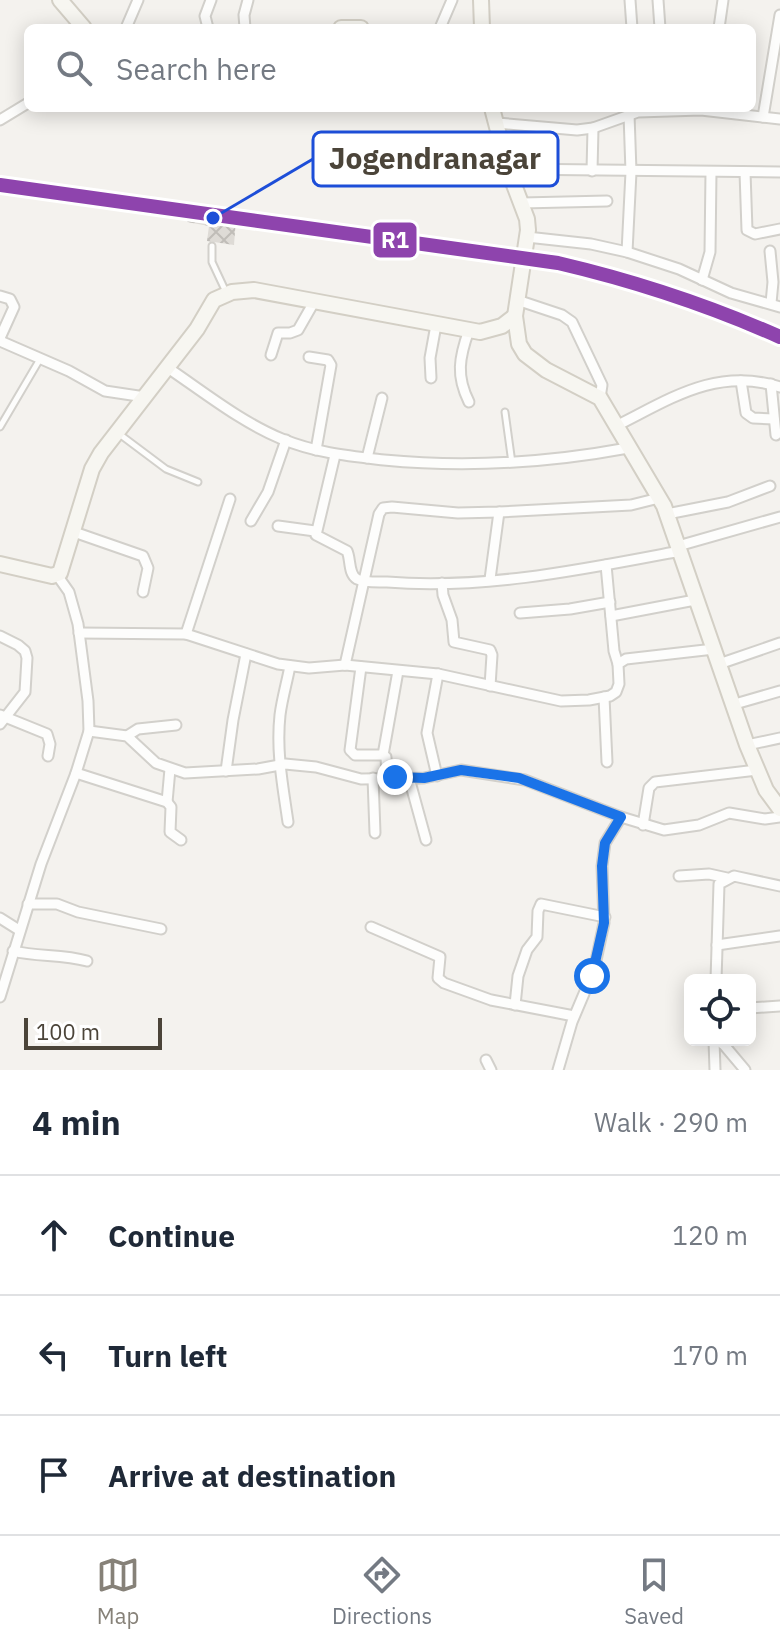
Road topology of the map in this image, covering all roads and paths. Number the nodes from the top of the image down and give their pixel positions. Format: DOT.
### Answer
graph roads {
  1 [pos="60,0"];
  2 [pos="138,0"];
  3 [pos="211,0"];
  4 [pos="248,0"];
  5 [pos="452,0"];
  6 [pos="481,0"];
  7 [pos="630,0"];
  8 [pos="658,0"];
  9 [pos="723,0"];
  10 [pos="780,15"];
  11 [pos="81,24"];
  12 [pos="128,24"];
  13 [pos="207,24"];
  14 [pos="245,24"];
  15 [pos="442,24"];
  16 [pos="482,24"];
  17 [pos="632,24"];
  18 [pos="660,24"];
  19 [pos="720,24"];
  20 [pos="24,105"];
  21 [pos="493,112"];
  22 [pos="613,112"];
  23 [pos="633,112"];
  24 [pos="635,112"];
  25 [pos="729,112"];
  26 [pos="763,117"];
  27 [pos="780,119"];
  28 [pos="0,120"];
  29 [pos="614,120"];
  30 [pos="497,123"];
  31 [pos="593,128"];
  32 [pos="508,169"];
  33 [pos="592,171"];
  34 [pos="631,172"];
  35 [pos="711,172"];
  36 [pos="745,172"];
  37 [pos="780,172"];
  38 [pos="607,201"];
  39 [pos="522,203"];
  40 [pos="780,229"];
  41 [pos="526,242"];
  42 [pos="212,246"];
  43 [pos="770,251"];
  44 [pos="627,252"];
  45 [pos="702,280"];
  46 [pos="226,293"];
  47 [pos="0,296"];
  48 [pos="517,300"];
  49 [pos="314,302"];
  50 [pos="775,305"];
  51 [pos="515,316"];
  52 [pos="436,325"];
  53 [pos="469,330"];
  54 [pos="486,332"];
  55 [pos="0,336"];
  56 [pos="519,344"];
  57 [pos="271,355"];
  58 [pos="309,357"];
  59 [pos="41,359"];
  60 [pos="168,368"];
  61 [pos="431,378"];
  62 [pos="741,381"];
  63 [pos="775,385"];
  64 [pos="145,397"];
  65 [pos="382,398"];
  66 [pos="600,398"];
  67 [pos="469,402"];
  68 [pos="505,412"];
  69 [pos="774,419"];
  70 [pos="618,425"];
  71 [pos="0,427"];
  72 [pos="117,432"];
  73 [pos="776,435"];
  74 [pos="286,440"];
  75 [pos="628,448"];
  76 [pos="316,450"];
  77 [pos="335,455"];
  78 [pos="367,458"];
  79 [pos="512,463"];
  80 [pos="198,482"];
  81 [pos="770,486"];
  82 [pos="659,498"];
  83 [pos="230,499"];
  84 [pos="499,512"];
  85 [pos="667,514"];
  86 [pos="780,517"];
  87 [pos="251,521"];
  88 [pos="278,526"];
  89 [pos="315,531"];
  90 [pos="74,532"];
  91 [pos="679,549"];
  92 [pos="0,564"];
  93 [pos="606,565"];
  94 [pos="57,575"];
  95 [pos="490,579"];
  96 [pos="364,581"];
  97 [pos="442,583"];
  98 [pos="143,592"];
  99 [pos="695,600"];
  100 [pos="610,602"];
  101 [pos="520,613"];
  102 [pos="611,616"];
  103 [pos="79,633"];
  104 [pos="186,634"];
  105 [pos="0,636"];
  106 [pos="780,643"];
  107 [pos="714,649"];
  108 [pos="246,654"];
  109 [pos="618,664"];
  110 [pos="719,664"];
  111 [pos="345,665"];
  112 [pos="290,666"];
  113 [pos="361,667"];
  114 [pos="398,671"];
  115 [pos="438,674"];
  116 [pos="490,686"];
  117 [pos="780,691"];
  118 [pos="604,697"];
  119 [pos="735,704"];
  120 [pos="2,719"];
  121 [pos="176,725"];
  122 [pos="89,731"];
  123 [pos="127,736"];
  124 [pos="780,738"];
  125 [pos="747,745"];
  126 [pos="383,755"];
  127 [pos="48,756"];
  128 [pos="607,762"];
  129 [pos="279,764"];
  130 [pos="170,769"];
  131 [pos="757,770"];
  132 [pos="226,771"];
  133 [pos="76,773"];
  134 [pos="437,776"];
  135 [pos="387,777"];
  136 [pos="373,778"];
  137 [pos="409,778"];
  138 [pos="167,802"];
  139 [pos="780,809"];
  140 [pos="621,817"];
  141 [pos="780,817"];
  142 [pos="288,822"];
  143 [pos="643,825"];
  144 [pos="375,833"];
  145 [pos="181,840"];
  146 [pos="426,840"];
  147 [pos="679,876"];
  148 [pos="727,878"];
  149 [pos="780,886"];
  150 [pos="28,904"];
  151 [pos="605,917"];
  152 [pos="0,918"];
  153 [pos="371,927"];
  154 [pos="161,929"];
  155 [pos="19,930"];
  156 [pos="780,936"];
  157 [pos="717,945"];
  158 [pos="0,954"];
  159 [pos="11,955"];
  160 [pos="87,961"];
  161 [pos="716,974"];
  162 [pos="0,997"];
  163 [pos="515,1005"];
  164 [pos="780,1006"];
  165 [pos="756,1008"];
  166 [pos="574,1016"];
  167 [pos="715,1046"];
  168 [pos="725,1046"];
  169 [pos="486,1060"];
  170 [pos="491,1070"];
  171 [pos="558,1070"];
  172 [pos="715,1070"];
  173 [pos="745,1070"];
  1 -- 11 [label="main road"];
  2 -- 12 [label="street"];
  3 -- 13 [label="street"];
  4 -- 14 [label="street"];
  5 -- 15 [label="street"];
  6 -- 16 [label="main road"];
  7 -- 17 [label="street"];
  8 -- 18 [label="street"];
  9 -- 19 [label="street"];
  10 -- 26 [label="street"];
  20 -- 28 [label="street"];
  21 -- 30 [label="main road"];
  22 -- 29 [label="street"];
  23 -- 29 [label="street"];
  24 -- 34 [label="street"];
  25 -- 26 [label="street"];
  26 -- 27 [label="street"];
  29 -- 31 [label="street"];
  30 -- 31 [label="street"];
  30 -- 32 [label="main road"];
  31 -- 33 [label="street"];
  32 -- 33 [label="street"];
  32 -- 39 [label="main road"];
  33 -- 34 [label="street"];
  34 -- 35 [label="street"];
  34 -- 44 [label="street"];
  35 -- 36 [label="street"];
  35 -- 45 [label="street"];
  36 -- 37 [label="street"];
  36 -- 40 [label="street"];
  38 -- 39 [label="street"];
  39 -- 41 [label="main road"];
  41 -- 44 [label="street"];
  41 -- 48 [label="main road"];
  42 -- 46 [label="lane"];
  43 -- 50 [label="street"];
  44 -- 45 [label="street"];
  45 -- 50 [label="street"];
  46 -- 49 [label="main road"];
  46 -- 60 [label="main road"];
  47 -- 55 [label="street"];
  48 -- 51 [label="main road"];
  48 -- 66 [label="street"];
  49 -- 52 [label="main road"];
  49 -- 57 [label="street"];
  51 -- 54 [label="main road"];
  51 -- 56 [label="main road"];
  52 -- 53 [label="main road"];
  52 -- 61 [label="street"];
  53 -- 54 [label="main road"];
  53 -- 67 [label="street"];
  54 -- 56 [label="main road"];
  55 -- 59 [label="street"];
  56 -- 66 [label="main road"];
  58 -- 76 [label="street"];
  59 -- 64 [label="street"];
  59 -- 71 [label="lane"];
  60 -- 64 [label="main road"];
  60 -- 74 [label="street"];
  62 -- 63 [label="street"];
  62 -- 69 [label="street"];
  62 -- 70 [label="street"];
  63 -- 69 [label="street"];
  64 -- 72 [label="main road"];
  65 -- 78 [label="street"];
  66 -- 70 [label="main road"];
  68 -- 79 [label="lane"];
  69 -- 73 [label="street"];
  70 -- 75 [label="main road"];
  72 -- 80 [label="lane"];
  72 -- 90 [label="main road"];
  74 -- 76 [label="street"];
  74 -- 87 [label="street"];
  75 -- 79 [label="street"];
  75 -- 82 [label="main road"];
  76 -- 77 [label="street"];
  77 -- 78 [label="street"];
  77 -- 89 [label="street"];
  78 -- 79 [label="street"];
  81 -- 85 [label="street"];
  82 -- 84 [label="street"];
  82 -- 85 [label="main road"];
  83 -- 104 [label="street"];
  84 -- 95 [label="street"];
  84 -- 96 [label="street"];
  85 -- 91 [label="main road"];
  86 -- 91 [label="street"];
  88 -- 89 [label="street"];
  89 -- 96 [label="street"];
  90 -- 94 [label="main road"];
  90 -- 98 [label="street"];
  91 -- 93 [label="street"];
  91 -- 99 [label="main road"];
  92 -- 94 [label="main road"];
  93 -- 95 [label="street"];
  93 -- 100 [label="street"];
  94 -- 103 [label="street"];
  95 -- 97 [label="street"];
  96 -- 97 [label="street"];
  96 -- 111 [label="street"];
  97 -- 116 [label="street"];
  99 -- 102 [label="street"];
  99 -- 107 [label="main road"];
  100 -- 101 [label="street"];
  100 -- 102 [label="street"];
  102 -- 109 [label="street"];
  103 -- 104 [label="street"];
  103 -- 122 [label="street"];
  104 -- 108 [label="street"];
  105 -- 120 [label="street"];
  106 -- 110 [label="street"];
  107 -- 109 [label="street"];
  107 -- 110 [label="main road"];
  108 -- 112 [label="street"];
  108 -- 132 [label="street"];
  109 -- 118 [label="street"];
  110 -- 119 [label="main road"];
  111 -- 112 [label="street"];
  111 -- 113 [label="street"];
  112 -- 129 [label="street"];
  113 -- 114 [label="street"];
  113 -- 126 [label="street"];
  114 -- 115 [label="street"];
  114 -- 126 [label="street"];
  115 -- 116 [label="street"];
  115 -- 134 [label="street"];
  116 -- 118 [label="street"];
  117 -- 119 [label="street"];
  118 -- 128 [label="street"];
  119 -- 125 [label="main road"];
  120 -- 127 [label="street"];
  121 -- 123 [label="street"];
  122 -- 123 [label="street"];
  122 -- 133 [label="street"];
  123 -- 130 [label="street"];
  124 -- 125 [label="street"];
  125 -- 131 [label="main road"];
  126 -- 135 [label="street"];
  129 -- 132 [label="street"];
  129 -- 136 [label="street"];
  129 -- 142 [label="street"];
  130 -- 132 [label="street"];
  130 -- 138 [label="street"];
  131 -- 139 [label="main road"];
  131 -- 143 [label="street"];
  133 -- 138 [label="street"];
  133 -- 150 [label="street"];
  134 -- 137 [label="street"];
  134 -- 140 [label="street"];
  135 -- 136 [label="street"];
  135 -- 137 [label="street"];
  136 -- 144 [label="street"];
  137 -- 146 [label="street"];
  138 -- 145 [label="street"];
  140 -- 143 [label="street"];
  140 -- 151 [label="street"];
  141 -- 143 [label="street"];
  147 -- 148 [label="street"];
  148 -- 149 [label="street"];
  148 -- 157 [label="street"];
  150 -- 154 [label="street"];
  150 -- 155 [label="street"];
  151 -- 163 [label="street"];
  151 -- 166 [label="street"];
  152 -- 155 [label="street"];
  153 -- 163 [label="street"];
  155 -- 159 [label="street"];
  156 -- 157 [label="street"];
  157 -- 161 [label="street"];
  158 -- 159 [label="street"];
  159 -- 160 [label="street"];
  159 -- 162 [label="street"];
  163 -- 166 [label="street"];
  164 -- 165 [label="street"];
  166 -- 171 [label="street"];
  167 -- 172 [label="street"];
  168 -- 173 [label="street"];
  169 -- 170 [label="street"];
}
